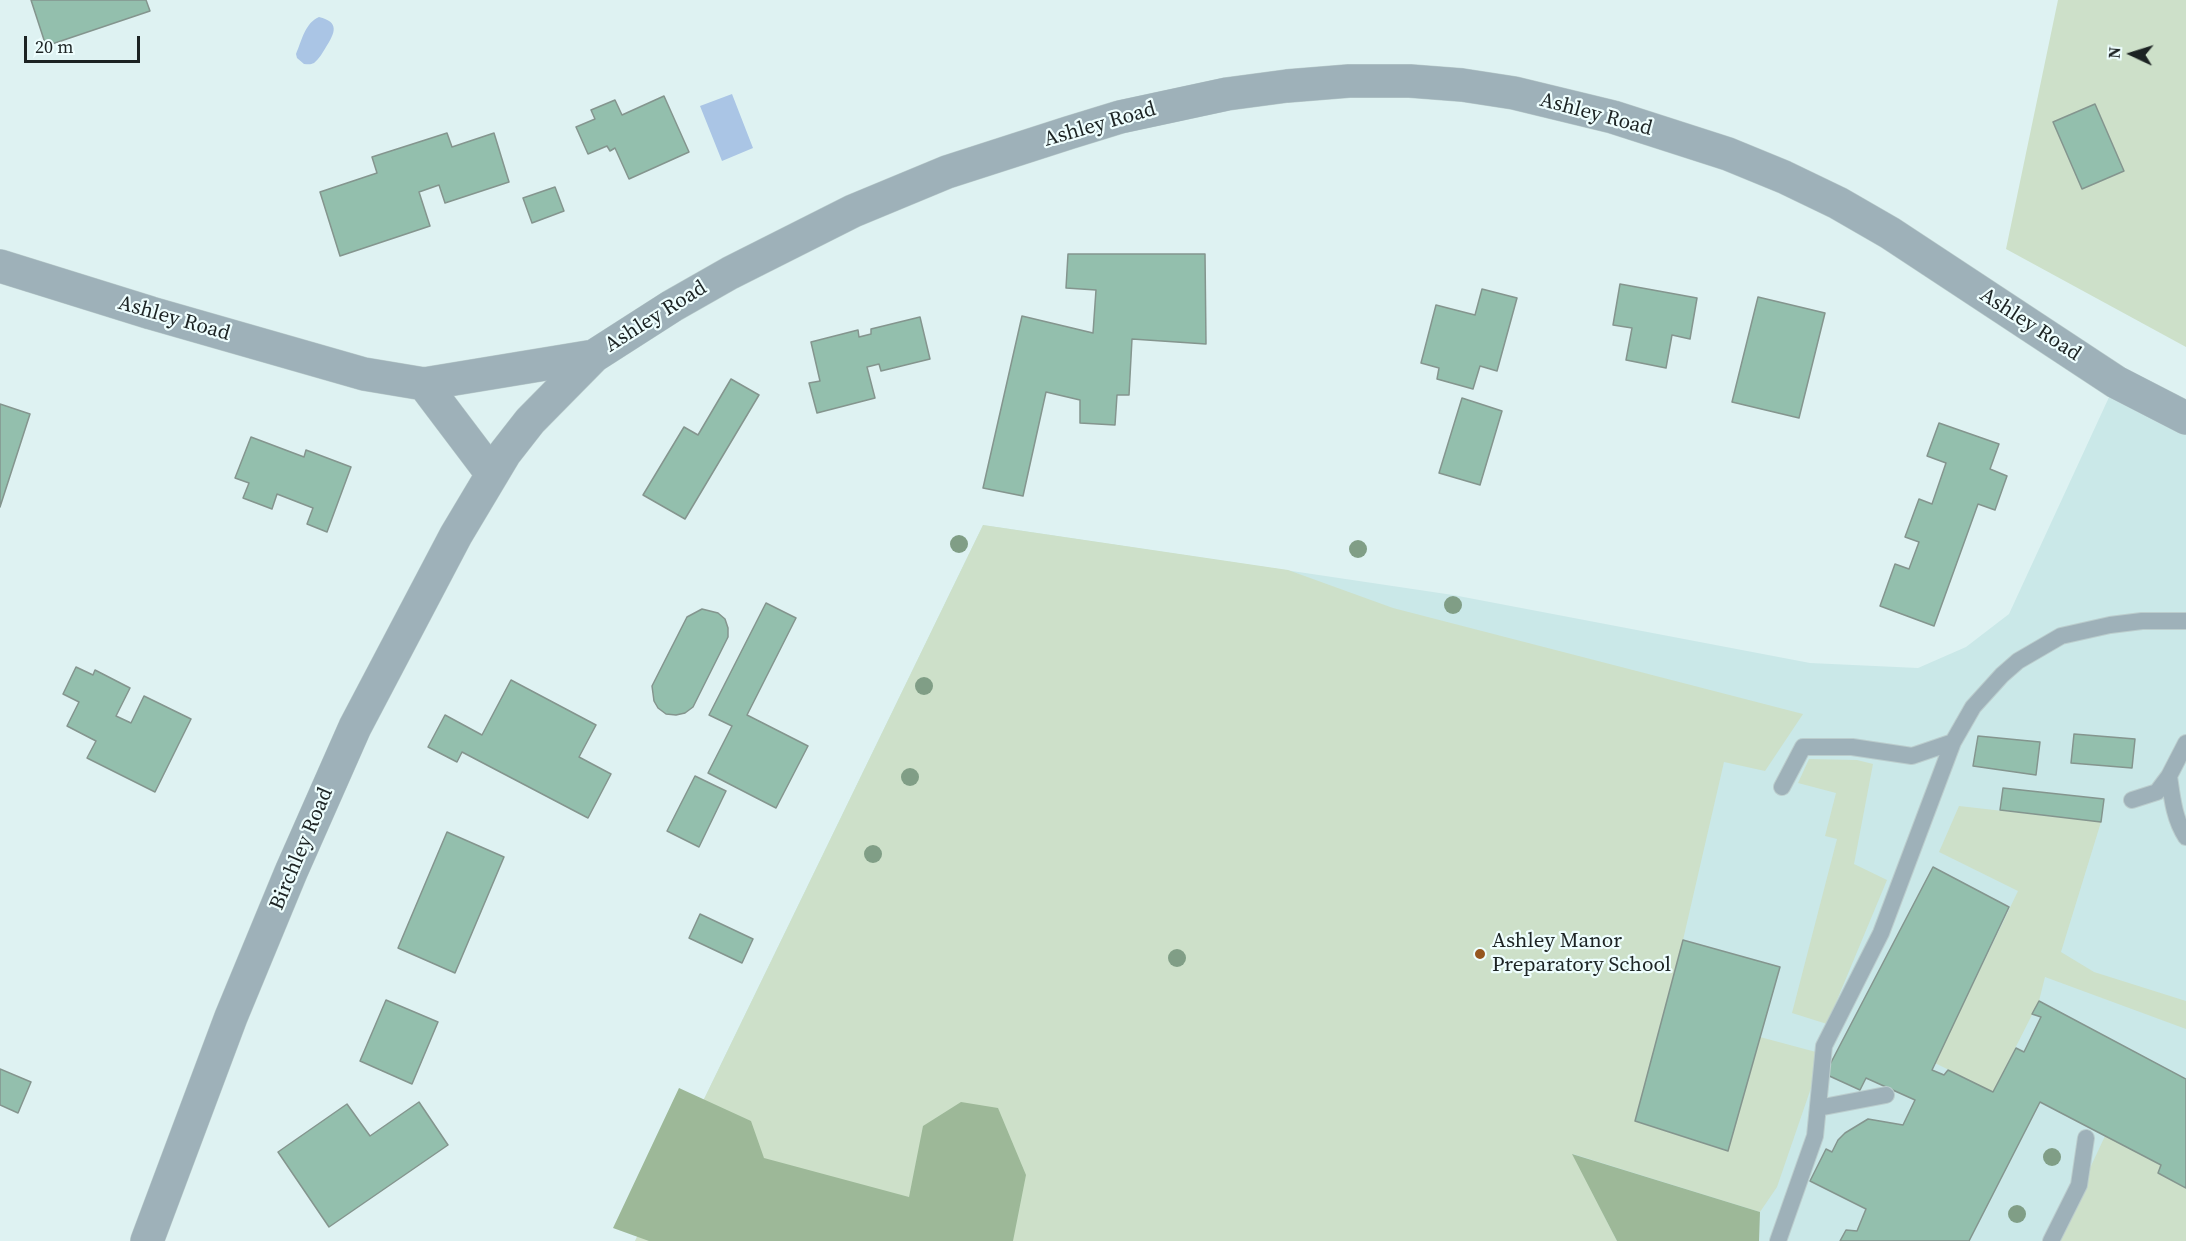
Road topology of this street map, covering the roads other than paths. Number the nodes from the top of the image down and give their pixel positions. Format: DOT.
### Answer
graph roads {
  1 [pos="0,266"];
  2 [pos="594,356"];
  3 [pos="424,384"];
  4 [pos="2186,418"];
  5 [pos="492,474"];
  6 [pos="2186,621"];
  7 [pos="1953,742"];
  8 [pos="2186,743"];
  9 [pos="2169,776"];
  10 [pos="1782,787"];
  11 [pos="2132,800"];
  12 [pos="2186,837"];
  13 [pos="1886,1095"];
  14 [pos="1818,1108"];
  15 [pos="2086,1138"];
  16 [pos="147,1241"];
  17 [pos="1778,1241"];
  18 [pos="2051,1241"];
  1 -- 3 [label="street, Ashley Road"];
  2 -- 3 [label="street, Ashley Road"];
  2 -- 4 [label="street, Ashley Road"];
  2 -- 5 [label="street, Birchley Road"];
  3 -- 5 [label="street"];
  5 -- 16 [label="street, Birchley Road"];
  6 -- 7 [label="lane"];
  7 -- 10 [label="lane"];
  7 -- 14 [label="lane"];
  8 -- 9 [label="lane"];
  9 -- 11 [label="lane"];
  9 -- 12 [label="lane"];
  13 -- 14 [label="lane"];
  14 -- 17 [label="lane"];
  15 -- 18 [label="lane"];
}
